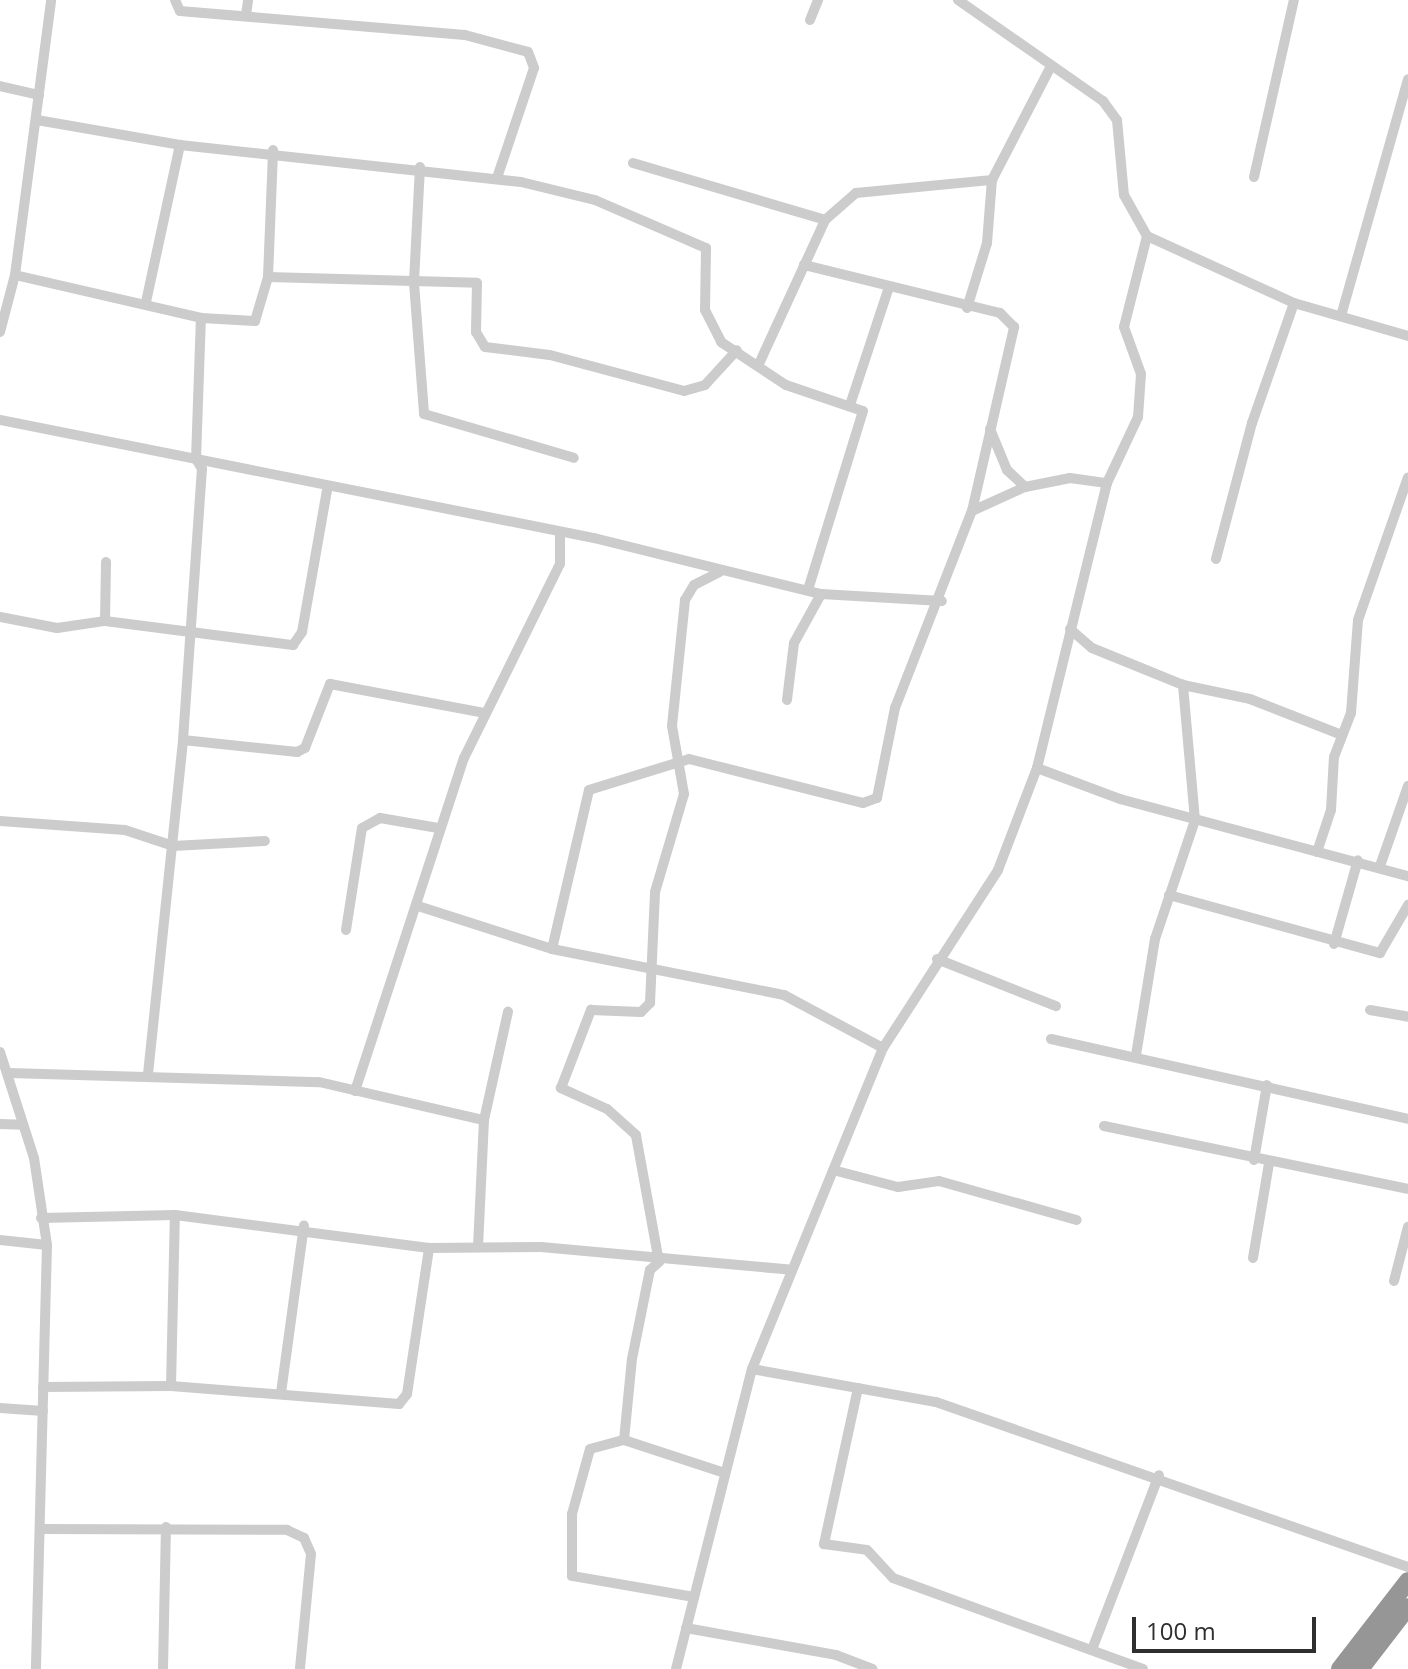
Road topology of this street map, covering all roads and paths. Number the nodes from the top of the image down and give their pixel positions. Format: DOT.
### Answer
graph roads {
  1 [pos="51,0"];
  2 [pos="175,0"];
  3 [pos="248,0"];
  4 [pos="818,0"];
  5 [pos="958,0"];
  6 [pos="1294,0"];
  7 [pos="246,15"];
  8 [pos="810,20"];
  9 [pos="1049,70"];
  10 [pos="1408,79"];
  11 [pos="0,86"];
  12 [pos="39,95"];
  13 [pos="1406,103"];
  14 [pos="37,120"];
  15 [pos="180,145"];
  16 [pos="273,150"];
  17 [pos="633,163"];
  18 [pos="420,167"];
  19 [pos="1254,177"];
  20 [pos="497,178"];
  21 [pos="992,180"];
  22 [pos="825,220"];
  23 [pos="1147,236"];
  24 [pos="804,265"];
  25 [pos="15,275"];
  26 [pos="268,277"];
  27 [pos="414,283"];
  28 [pos="889,287"];
  29 [pos="146,302"];
  30 [pos="1294,303"];
  31 [pos="967,308"];
  32 [pos="1341,316"];
  33 [pos="201,318"];
  34 [pos="0,332"];
  35 [pos="1408,336"];
  36 [pos="737,350"];
  37 [pos="758,366"];
  38 [pos="850,405"];
  39 [pos="0,420"];
  40 [pos="990,429"];
  41 [pos="574,458"];
  42 [pos="196,459"];
  43 [pos="1408,477"];
  44 [pos="1107,483"];
  45 [pos="1025,487"];
  46 [pos="327,490"];
  47 [pos="972,511"];
  48 [pos="560,536"];
  49 [pos="1216,559"];
  50 [pos="106,562"];
  51 [pos="720,572"];
  52 [pos="808,590"];
  53 [pos="821,594"];
  54 [pos="942,601"];
  55 [pos="0,617"];
  56 [pos="105,621"];
  57 [pos="1070,629"];
  58 [pos="190,634"];
  59 [pos="1183,685"];
  60 [pos="787,700"];
  61 [pos="485,713"];
  62 [pos="1342,735"];
  63 [pos="183,740"];
  64 [pos="681,760"];
  65 [pos="1037,768"];
  66 [pos="1408,786"];
  67 [pos="1195,820"];
  68 [pos="0,821"];
  69 [pos="438,828"];
  70 [pos="265,841"];
  71 [pos="173,846"];
  72 [pos="1317,852"];
  73 [pos="1358,860"];
  74 [pos="1380,866"];
  75 [pos="1408,876"];
  76 [pos="1169,895"];
  77 [pos="1408,905"];
  78 [pos="418,906"];
  79 [pos="346,930"];
  80 [pos="1334,944"];
  81 [pos="552,949"];
  82 [pos="937,959"];
  83 [pos="652,967"];
  84 [pos="1056,1006"];
  85 [pos="1370,1010"];
  86 [pos="508,1012"];
  87 [pos="1408,1017"];
  88 [pos="1051,1039"];
  89 [pos="883,1048"];
  90 [pos="0,1052"];
  91 [pos="1136,1055"];
  92 [pos="9,1073"];
  93 [pos="148,1074"];
  94 [pos="1267,1085"];
  95 [pos="355,1091"];
  96 [pos="1408,1119"];
  97 [pos="484,1120"];
  98 [pos="0,1124"];
  99 [pos="23,1125"];
  100 [pos="1104,1126"];
  101 [pos="1254,1160"];
  102 [pos="1269,1163"];
  103 [pos="833,1170"];
  104 [pos="1408,1189"];
  105 [pos="175,1215"];
  106 [pos="41,1218"];
  107 [pos="1077,1220"];
  108 [pos="304,1226"];
  109 [pos="1408,1227"];
  110 [pos="0,1240"];
  111 [pos="47,1245"];
  112 [pos="478,1247"];
  113 [pos="429,1248"];
  114 [pos="1253,1258"];
  115 [pos="659,1262"];
  116 [pos="792,1270"];
  117 [pos="1394,1281"];
  118 [pos="752,1369"];
  119 [pos="171,1386"];
  120 [pos="43,1387"];
  121 [pos="858,1388"];
  122 [pos="281,1393"];
  123 [pos="0,1408"];
  124 [pos="43,1411"];
  125 [pos="624,1440"];
  126 [pos="725,1473"];
  127 [pos="1159,1475"];
  128 [pos="166,1527"];
  129 [pos="40,1529"];
  130 [pos="1408,1567"];
  131 [pos="1408,1581"];
  132 [pos="694,1597"];
  133 [pos="1408,1607"];
  134 [pos="686,1628"];
  135 [pos="1093,1647"];
  136 [pos="36,1669"];
  137 [pos="163,1669"];
  138 [pos="300,1669"];
  139 [pos="676,1669"];
  140 [pos="872,1669"];
  141 [pos="1143,1669"];
  142 [pos="1340,1669"];
  143 [pos="1360,1669"];
  1 -- 12 [label="street"];
  2 -- 7 [label="street"];
  3 -- 7 [label="street"];
  4 -- 8 [label="street"];
  5 -- 9 [label="street"];
  6 -- 19 [label="street"];
  7 -- 20 [label="street"];
  9 -- 21 [label="street"];
  9 -- 23 [label="street"];
  10 -- 13 [label="street"];
  11 -- 12 [label="street"];
  12 -- 14 [label="street"];
  13 -- 32 [label="street"];
  14 -- 15 [label="street"];
  14 -- 25 [label="street"];
  15 -- 16 [label="street"];
  15 -- 29 [label="street"];
  16 -- 18 [label="street"];
  16 -- 26 [label="street"];
  17 -- 22 [label="street"];
  18 -- 20 [label="street"];
  18 -- 27 [label="street"];
  20 -- 36 [label="street"];
  21 -- 22 [label="street"];
  21 -- 31 [label="street"];
  22 -- 24 [label="street"];
  23 -- 30 [label="street"];
  23 -- 44 [label="street"];
  24 -- 28 [label="street"];
  24 -- 37 [label="street"];
  25 -- 29 [label="street"];
  25 -- 34 [label="street"];
  26 -- 27 [label="street"];
  26 -- 33 [label="street"];
  27 -- 36 [label="street"];
  27 -- 41 [label="street"];
  28 -- 31 [label="street"];
  28 -- 38 [label="street"];
  29 -- 33 [label="street"];
  30 -- 32 [label="street"];
  30 -- 49 [label="street"];
  31 -- 40 [label="street"];
  32 -- 35 [label="street"];
  33 -- 42 [label="street"];
  36 -- 37 [label="street"];
  37 -- 38 [label="street"];
  38 -- 52 [label="street"];
  39 -- 42 [label="street"];
  40 -- 45 [label="street"];
  40 -- 47 [label="street"];
  42 -- 46 [label="street"];
  42 -- 58 [label="street"];
  43 -- 62 [label="street"];
  44 -- 45 [label="street"];
  44 -- 57 [label="street"];
  45 -- 47 [label="street"];
  46 -- 48 [label="street"];
  46 -- 58 [label="street"];
  47 -- 54 [label="street"];
  48 -- 51 [label="street"];
  48 -- 61 [label="street"];
  50 -- 56 [label="street"];
  51 -- 52 [label="street"];
  51 -- 64 [label="street"];
  52 -- 53 [label="street"];
  53 -- 54 [label="street"];
  53 -- 60 [label="street"];
  54 -- 64 [label="street"];
  55 -- 56 [label="street"];
  56 -- 58 [label="street"];
  57 -- 59 [label="street"];
  57 -- 65 [label="street"];
  58 -- 63 [label="street"];
  59 -- 62 [label="street"];
  59 -- 67 [label="street"];
  61 -- 63 [label="street"];
  61 -- 69 [label="street"];
  62 -- 72 [label="street"];
  63 -- 71 [label="street"];
  64 -- 81 [label="street"];
  64 -- 83 [label="street"];
  65 -- 67 [label="street"];
  65 -- 82 [label="street"];
  66 -- 74 [label="street"];
  67 -- 72 [label="street"];
  67 -- 76 [label="street"];
  68 -- 71 [label="street"];
  69 -- 78 [label="street"];
  69 -- 79 [label="street"];
  70 -- 71 [label="street"];
  71 -- 93 [label="street"];
  72 -- 73 [label="street"];
  73 -- 74 [label="street"];
  73 -- 80 [label="street"];
  74 -- 75 [label="street"];
  76 -- 80 [label="street"];
  76 -- 91 [label="street"];
  77 -- 80 [label="street"];
  78 -- 81 [label="street"];
  78 -- 95 [label="street"];
  81 -- 83 [label="street"];
  82 -- 84 [label="street"];
  82 -- 89 [label="street"];
  83 -- 89 [label="street"];
  83 -- 115 [label="street"];
  85 -- 87 [label="street"];
  86 -- 97 [label="street"];
  88 -- 91 [label="street"];
  89 -- 103 [label="street"];
  90 -- 92 [label="street"];
  91 -- 94 [label="street"];
  92 -- 93 [label="street"];
  92 -- 99 [label="street"];
  93 -- 95 [label="street"];
  94 -- 96 [label="street"];
  94 -- 101 [label="street"];
  95 -- 97 [label="street"];
  97 -- 112 [label="street"];
  98 -- 99 [label="street"];
  99 -- 106 [label="street"];
  100 -- 101 [label="street"];
  101 -- 102 [label="street"];
  102 -- 104 [label="street"];
  102 -- 114 [label="street"];
  103 -- 107 [label="street"];
  103 -- 116 [label="street"];
  105 -- 106 [label="street"];
  105 -- 108 [label="street"];
  105 -- 119 [label="street"];
  106 -- 111 [label="street"];
  108 -- 113 [label="street"];
  108 -- 122 [label="street"];
  109 -- 117 [label="street"];
  110 -- 111 [label="street"];
  111 -- 120 [label="street"];
  112 -- 113 [label="street"];
  112 -- 115 [label="street"];
  113 -- 122 [label="street"];
  115 -- 116 [label="street"];
  115 -- 125 [label="street"];
  116 -- 118 [label="street"];
  118 -- 121 [label="street"];
  118 -- 126 [label="street"];
  119 -- 120 [label="street"];
  119 -- 122 [label="street"];
  120 -- 124 [label="street"];
  121 -- 127 [label="street"];
  121 -- 135 [label="street"];
  123 -- 124 [label="street"];
  124 -- 129 [label="street"];
  125 -- 126 [label="street"];
  125 -- 132 [label="street"];
  126 -- 132 [label="street"];
  127 -- 130 [label="street"];
  127 -- 135 [label="street"];
  128 -- 129 [label="street"];
  128 -- 137 [label="street"];
  128 -- 138 [label="street"];
  129 -- 136 [label="street"];
  131 -- 142 [label="highway"];
  132 -- 134 [label="street"];
  133 -- 143 [label="highway"];
  134 -- 139 [label="street"];
  134 -- 140 [label="street"];
  135 -- 141 [label="street"];
}
